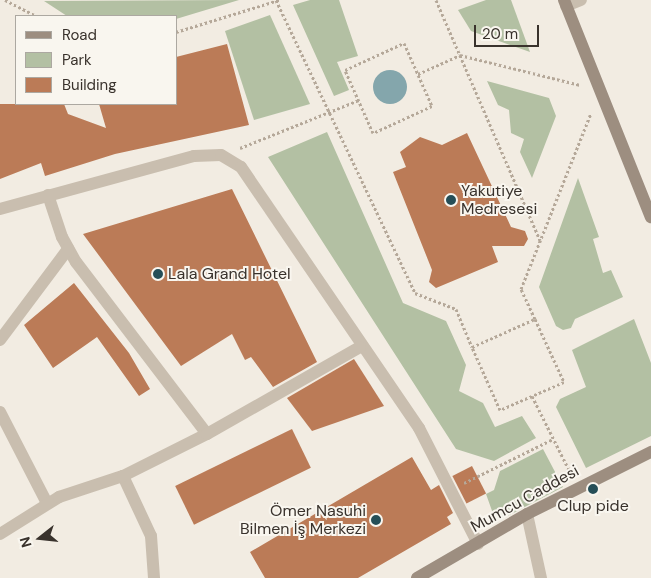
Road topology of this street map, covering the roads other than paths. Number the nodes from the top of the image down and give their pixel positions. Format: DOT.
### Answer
graph roads {
  1 [pos="581,0"];
  2 [pos="565,3"];
  3 [pos="48,196"];
  4 [pos="0,208"];
  5 [pos="651,217"];
  6 [pos="68,249"];
  7 [pos="0,340"];
  8 [pos="360,347"];
  9 [pos="0,412"];
  10 [pos="207,434"];
  11 [pos="651,452"];
  12 [pos="123,476"];
  13 [pos="47,503"];
  14 [pos="527,514"];
  15 [pos="0,534"];
  16 [pos="478,544"];
  17 [pos="154,578"];
  18 [pos="417,578"];
  19 [pos="541,578"];
  1 -- 2 [label="street"];
  2 -- 5 [label="street"];
  3 -- 4 [label="street"];
  3 -- 6 [label="street"];
  3 -- 8 [label="street"];
  6 -- 7 [label="street"];
  6 -- 10 [label="street"];
  8 -- 10 [label="street"];
  8 -- 16 [label="street"];
  9 -- 13 [label="street"];
  10 -- 12 [label="street"];
  11 -- 14 [label="street, Mumcu Caddesi"];
  12 -- 13 [label="street"];
  12 -- 17 [label="street"];
  13 -- 15 [label="street"];
  14 -- 16 [label="street, Mumcu Caddesi"];
  14 -- 19 [label="street"];
  16 -- 18 [label="street, Mumcu Caddesi"];
}
